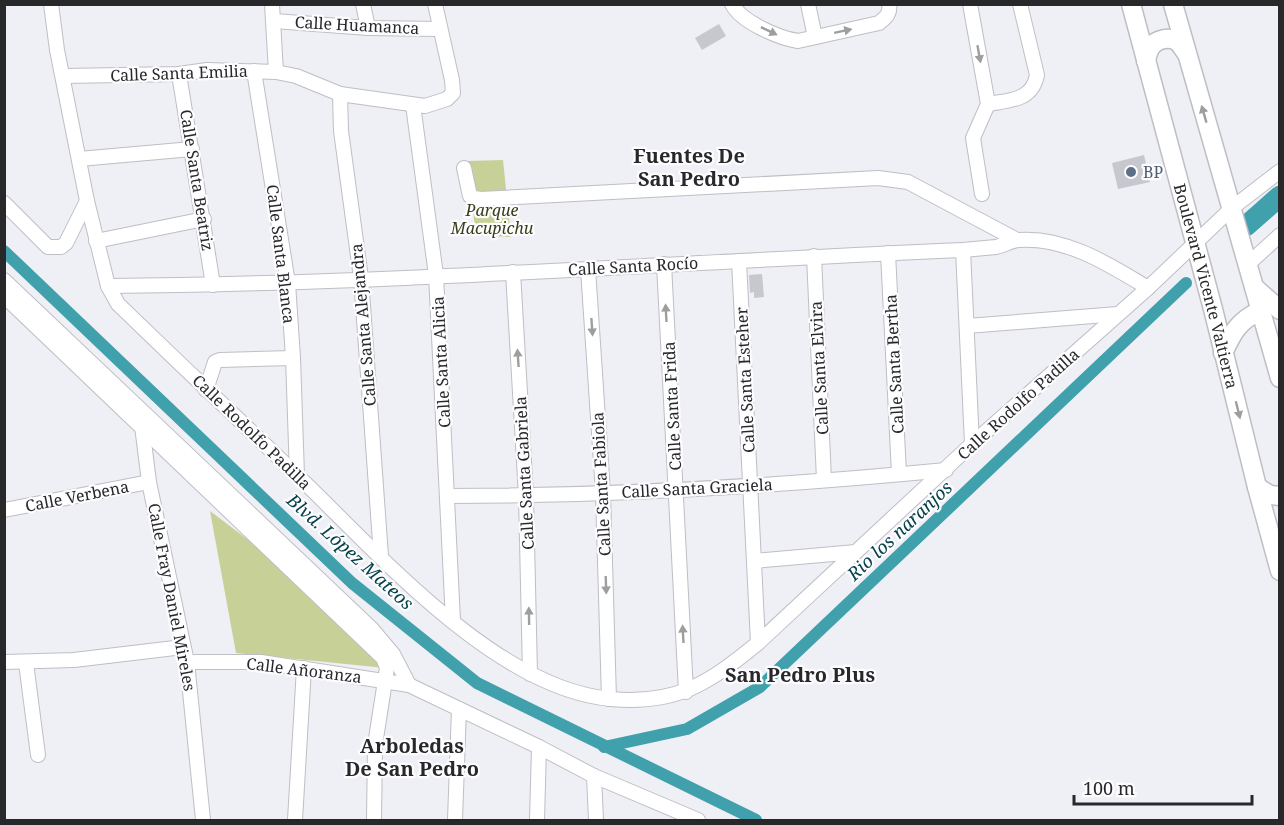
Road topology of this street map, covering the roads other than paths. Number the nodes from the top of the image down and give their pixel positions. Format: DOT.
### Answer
graph roads {
  1 [pos="51,4"];
  2 [pos="272,4"];
  3 [pos="363,4"];
  4 [pos="435,4"];
  5 [pos="732,4"];
  6 [pos="808,4"];
  7 [pos="889,4"];
  8 [pos="970,4"];
  9 [pos="1020,4"];
  10 [pos="1131,4"];
  11 [pos="1173,4"];
  12 [pos="274,21"];
  13 [pos="368,28"];
  14 [pos="440,29"];
  15 [pos="814,37"];
  16 [pos="1187,54"];
  17 [pos="1146,61"];
  18 [pos="254,71"];
  19 [pos="276,72"];
  20 [pos="179,74"];
  21 [pos="63,76"];
  22 [pos="340,94"];
  23 [pos="988,104"];
  24 [pos="413,105"];
  25 [pos="192,149"];
  26 [pos="79,159"];
  27 [pos="464,168"];
  28 [pos="1280,171"];
  29 [pos="982,194"];
  30 [pos="87,201"];
  31 [pos="4,203"];
  32 [pos="1232,208"];
  33 [pos="204,219"];
  34 [pos="1280,235"];
  35 [pos="1017,240"];
  36 [pos="96,241"];
  37 [pos="1195,243"];
  38 [pos="963,250"];
  39 [pos="888,253"];
  40 [pos="814,256"];
  41 [pos="739,261"];
  42 [pos="664,264"];
  43 [pos="1247,265"];
  44 [pos="588,269"];
  45 [pos="513,272"];
  46 [pos="436,275"];
  47 [pos="361,278"];
  48 [pos="4,280"];
  49 [pos="288,283"];
  50 [pos="213,285"];
  51 [pos="108,286"];
  52 [pos="1253,287"];
  53 [pos="1148,288"];
  54 [pos="4,296"];
  55 [pos="1280,310"];
  56 [pos="1260,311"];
  57 [pos="1118,314"];
  58 [pos="1280,315"];
  59 [pos="967,327"];
  60 [pos="1275,338"];
  61 [pos="1223,353"];
  62 [pos="293,358"];
  63 [pos="1280,378"];
  64 [pos="206,390"];
  65 [pos="140,411"];
  66 [pos="143,428"];
  67 [pos="972,444"];
  68 [pos="946,470"];
  69 [pos="899,474"];
  70 [pos="297,475"];
  71 [pos="824,480"];
  72 [pos="149,482"];
  73 [pos="750,485"];
  74 [pos="1257,487"];
  75 [pos="676,489"];
  76 [pos="603,493"];
  77 [pos="447,496"];
  78 [pos="526,496"];
  79 [pos="1280,496"];
  80 [pos="4,510"];
  81 [pos="856,552"];
  82 [pos="381,556"];
  83 [pos="754,561"];
  84 [pos="1280,570"];
  85 [pos="453,621"];
  86 [pos="758,644"];
  87 [pos="183,647"];
  88 [pos="4,662"];
  89 [pos="187,662"];
  90 [pos="26,663"];
  91 [pos="304,668"];
  92 [pos="530,675"];
  93 [pos="384,680"];
  94 [pos="409,685"];
  95 [pos="686,692"];
  96 [pos="609,699"];
  97 [pos="459,709"];
  98 [pos="539,747"];
  99 [pos="38,755"];
  100 [pos="594,776"];
  101 [pos="203,820"];
  102 [pos="295,820"];
  103 [pos="374,820"];
  104 [pos="455,820"];
  105 [pos="537,820"];
  106 [pos="596,820"];
  107 [pos="695,820"];
  1 -- 21 [label="street"];
  2 -- 12 [label="street"];
  3 -- 13 [label="street"];
  4 -- 14 [label="street"];
  5 -- 15 [label="street, one-way"];
  6 -- 15 [label="street"];
  15 -- 7 [label="street, one-way"];
  8 -- 23 [label="street, one-way"];
  9 -- 23 [label="street"];
  10 -- 17 [label="main road, Boulevard Vicente Valtierra"];
  11 -- 16 [label="main road"];
  12 -- 13 [label="street, Calle Huamanca"];
  12 -- 19 [label="street"];
  13 -- 14 [label="street, Calle Huamanca"];
  14 -- 24 [label="street, Calle Santa Emilia"];
  16 -- 17 [label="main road"];
  32 -- 16 [label="main road, one-way"];
  17 -- 37 [label="main road, Boulevard Vicente Valtierra"];
  18 -- 19 [label="street, Calle Santa Emilia"];
  18 -- 20 [label="street, Calle Santa Emilia"];
  18 -- 49 [label="street, Calle Santa Blanca"];
  19 -- 22 [label="street, Calle Santa Emilia"];
  20 -- 21 [label="street, Calle Santa Emilia"];
  20 -- 25 [label="street, Calle Santa Beatriz"];
  21 -- 26 [label="street"];
  22 -- 24 [label="street, Calle Santa Emilia"];
  22 -- 47 [label="street, Calle Santa Alejandra"];
  23 -- 29 [label="street"];
  24 -- 46 [label="street, Calle Santa Alicia"];
  25 -- 26 [label="street"];
  25 -- 33 [label="street, Calle Santa Beatriz"];
  26 -- 30 [label="street"];
  27 -- 35 [label="street"];
  28 -- 32 [label="street, Calle Rodolfo Padilla"];
  30 -- 31 [label="street"];
  30 -- 36 [label="street"];
  32 -- 37 [label="street, Calle Rodolfo Padilla"];
  32 -- 43 [label="main road"];
  33 -- 36 [label="street"];
  33 -- 50 [label="street, Calle Santa Beatriz"];
  34 -- 43 [label="street"];
  35 -- 38 [label="street, Calle Santa Rocío"];
  35 -- 53 [label="street, Calle Santa Rocío"];
  36 -- 51 [label="street"];
  37 -- 53 [label="street, Calle Rodolfo Padilla"];
  37 -- 61 [label="main road, Boulevard Vicente Valtierra"];
  38 -- 39 [label="street, Calle Santa Rocío"];
  38 -- 59 [label="street"];
  39 -- 40 [label="street, Calle Santa Rocío"];
  39 -- 69 [label="street, Calle Santa Bertha"];
  40 -- 41 [label="street, Calle Santa Rocío"];
  40 -- 71 [label="street, Calle Santa Elvira"];
  41 -- 42 [label="street, Calle Santa Rocío"];
  41 -- 73 [label="street, Calle Santa Esteher"];
  42 -- 44 [label="street, Calle Santa Rocío"];
  75 -- 42 [label="street, Calle Santa Frida, one-way"];
  43 -- 52 [label="main road"];
  44 -- 45 [label="street, Calle Santa Rocío"];
  44 -- 76 [label="street, Calle Santa Fabiola, one-way"];
  45 -- 46 [label="street, Calle Santa Rocío"];
  78 -- 45 [label="street, Calle Santa Gabriela, one-way"];
  46 -- 47 [label="street, Calle Santa Rocío"];
  46 -- 77 [label="street, Calle Santa Alicia"];
  47 -- 49 [label="street, Calle Santa Rocío"];
  47 -- 82 [label="street, Calle Santa Alejandra"];
  48 -- 65 [label="street"];
  49 -- 50 [label="street, Calle Santa Rocío"];
  49 -- 62 [label="street, Calle Santa Blanca"];
  50 -- 51 [label="street, Calle Santa Rocío"];
  51 -- 64 [label="street, Calle Rodolfo Padilla"];
  52 -- 55 [label="main road"];
  52 -- 56 [label="main road"];
  53 -- 57 [label="street, Calle Rodolfo Padilla"];
  54 -- 66 [label="street"];
  56 -- 58 [label="street"];
  56 -- 60 [label="main road"];
  56 -- 61 [label="main road"];
  57 -- 59 [label="street"];
  57 -- 67 [label="street, Calle Rodolfo Padilla"];
  59 -- 67 [label="street"];
  60 -- 63 [label="main road"];
  61 -- 74 [label="main road, Boulevard Vicente Valtierra, one-way"];
  62 -- 64 [label="street"];
  62 -- 70 [label="street, Calle Santa Blanca"];
  64 -- 70 [label="street, Calle Rodolfo Padilla"];
  65 -- 66 [label="street, Calle Fray Daniel Mireles"];
  65 -- 94 [label="street"];
  66 -- 72 [label="street, Calle Fray Daniel Mireles"];
  66 -- 93 [label="street"];
  67 -- 68 [label="street, Calle Rodolfo Padilla"];
  68 -- 69 [label="street, Calle Santa Graciela"];
  68 -- 81 [label="street, Calle Rodolfo Padilla"];
  69 -- 71 [label="street, Calle Santa Graciela"];
  70 -- 82 [label="street, Calle Rodolfo Padilla"];
  71 -- 73 [label="street, Calle Santa Graciela"];
  72 -- 80 [label="street, Calle Verbena"];
  72 -- 87 [label="street, Calle Fray Daniel Mireles"];
  73 -- 75 [label="street, Calle Santa Graciela"];
  73 -- 83 [label="street, Calle Santa Esteher"];
  74 -- 79 [label="main road"];
  74 -- 84 [label="main road, Boulevard Vicente Valtierra"];
  75 -- 76 [label="street, Calle Santa Graciela"];
  95 -- 75 [label="street, Calle Santa Frida, one-way"];
  76 -- 78 [label="street, Calle Santa Graciela"];
  76 -- 96 [label="street, Calle Santa Fabiola, one-way"];
  77 -- 78 [label="street, Calle Santa Graciela"];
  77 -- 85 [label="street, Calle Santa Alicia"];
  92 -- 78 [label="street, Calle Santa Gabriela, one-way"];
  81 -- 83 [label="street"];
  81 -- 86 [label="street, Calle Rodolfo Padilla"];
  82 -- 85 [label="street, Calle Rodolfo Padilla"];
  83 -- 86 [label="street, Calle Santa Esteher"];
  85 -- 92 [label="street, Calle Rodolfo Padilla"];
  86 -- 95 [label="street, Calle Rodolfo Padilla"];
  87 -- 89 [label="street, Calle Fray Daniel Mireles"];
  87 -- 90 [label="street"];
  88 -- 90 [label="street"];
  89 -- 91 [label="street, Calle Añoranza"];
  89 -- 101 [label="street, Calle Fray Daniel Mireles"];
  90 -- 99 [label="street"];
  91 -- 93 [label="street, Calle Añoranza"];
  91 -- 102 [label="street"];
  92 -- 96 [label="street, Calle Rodolfo Padilla"];
  93 -- 94 [label="street, Calle Añoranza"];
  93 -- 103 [label="street"];
  94 -- 97 [label="street, Calle Añoranza"];
  95 -- 96 [label="street, Calle Rodolfo Padilla"];
  97 -- 98 [label="street, Calle Añoranza"];
  97 -- 104 [label="street"];
  98 -- 100 [label="street, Calle Añoranza"];
  98 -- 105 [label="street"];
  100 -- 106 [label="street"];
  100 -- 107 [label="street, Calle Añoranza"];
}
